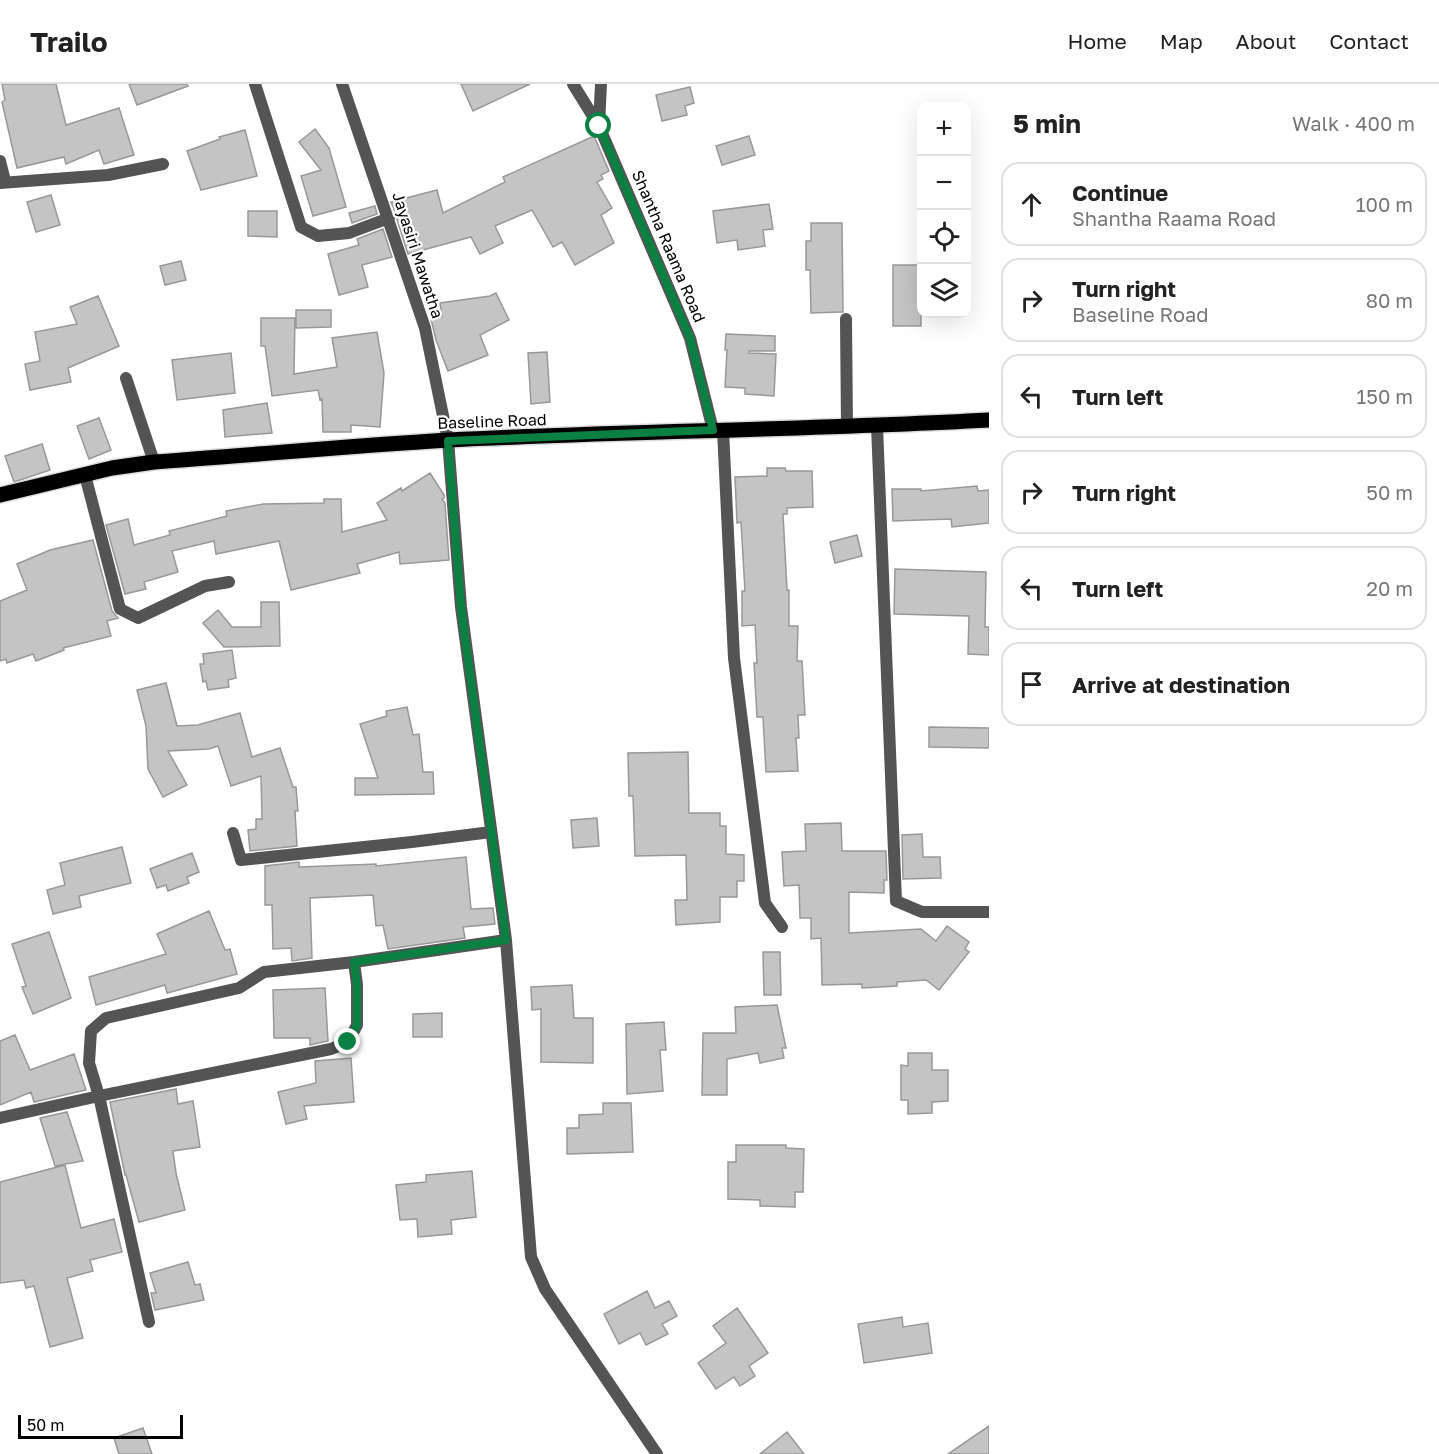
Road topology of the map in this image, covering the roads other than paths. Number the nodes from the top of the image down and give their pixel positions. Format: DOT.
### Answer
graph roads {
  1 [pos="255,84"];
  2 [pos="342,84"];
  3 [pos="573,84"];
  4 [pos="601,84"];
  5 [pos="599,126"];
  6 [pos="0,161"];
  7 [pos="163,164"];
  8 [pos="3,182"];
  9 [pos="389,218"];
  10 [pos="846,320"];
  11 [pos="126,378"];
  12 [pos="989,420"];
  13 [pos="847,426"];
  14 [pos="877,426"];
  15 [pos="718,430"];
  16 [pos="448,441"];
  17 [pos="154,462"];
  18 [pos="85,474"];
  19 [pos="0,495"];
  20 [pos="229,582"];
  21 [pos="491,832"];
  22 [pos="233,833"];
  23 [pos="989,912"];
  24 [pos="782,927"];
  25 [pos="506,940"];
  26 [pos="354,962"];
  27 [pos="99,1096"];
  28 [pos="0,1118"];
  29 [pos="149,1322"];
  30 [pos="657,1454"];
  1 -- 9 [label="street"];
  2 -- 9 [label="street, Jayasiri Mawatha"];
  3 -- 5 [label="street, Shantha Raama Road"];
  4 -- 5 [label="street"];
  5 -- 15 [label="street, Shantha Raama Road"];
  6 -- 8 [label="street"];
  7 -- 8 [label="street"];
  9 -- 16 [label="street, Jayasiri Mawatha"];
  10 -- 13 [label="street"];
  11 -- 17 [label="street"];
  12 -- 14 [label="main road, Baseline Road"];
  13 -- 14 [label="main road, Baseline Road"];
  13 -- 15 [label="main road, Baseline Road"];
  14 -- 23 [label="street"];
  15 -- 16 [label="main road, Baseline Road"];
  15 -- 24 [label="street, Shantha Raama Road"];
  16 -- 17 [label="main road, Baseline Road"];
  16 -- 21 [label="street, Jayasiri Mawatha"];
  17 -- 18 [label="main road, Baseline Road"];
  18 -- 19 [label="main road, Baseline Road"];
  18 -- 20 [label="street"];
  21 -- 22 [label="street"];
  21 -- 25 [label="street, Jayasiri Mawatha"];
  25 -- 26 [label="street"];
  25 -- 30 [label="street, Jayasiri Mawatha"];
  26 -- 27 [label="street"];
  26 -- 27 [label="street"];
  27 -- 28 [label="street"];
  27 -- 29 [label="street"];
}
